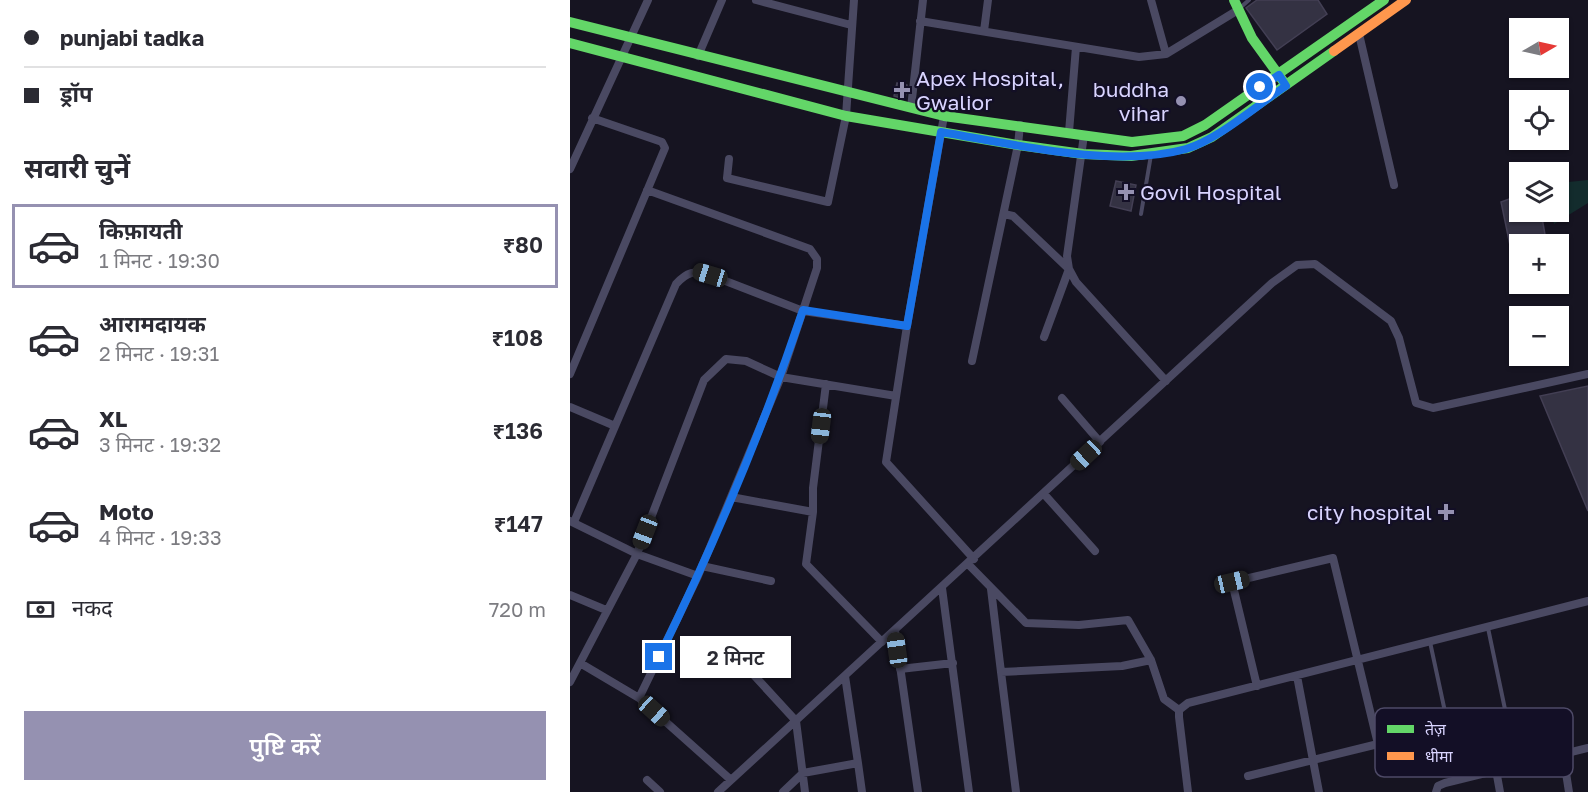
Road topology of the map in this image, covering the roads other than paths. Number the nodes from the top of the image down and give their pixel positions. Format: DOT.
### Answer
graph roads {
  1 [pos="648,0"];
  2 [pos="722,0"];
  3 [pos="756,0"];
  4 [pos="854,0"];
  5 [pos="922,0"];
  6 [pos="988,0"];
  7 [pos="1151,0"];
  8 [pos="1249,0"];
  9 [pos="1383,0"];
  10 [pos="1406,0"];
  11 [pos="1236,5"];
  12 [pos="920,21"];
  13 [pos="570,22"];
  14 [pos="851,25"];
  15 [pos="984,31"];
  16 [pos="1359,34"];
  17 [pos="630,39"];
  18 [pos="570,43"];
  19 [pos="1076,47"];
  20 [pos="1166,54"];
  21 [pos="698,56"];
  22 [pos="622,57"];
  23 [pos="1279,75"];
  24 [pos="1286,86"];
  25 [pos="848,93"];
  26 [pos="911,108"];
  27 [pos="846,116"];
  28 [pos="944,116"];
  29 [pos="592,118"];
  30 [pos="1020,124"];
  31 [pos="941,132"];
  32 [pos="1069,132"];
  33 [pos="1084,135"];
  34 [pos="1018,145"];
  35 [pos="1083,154"];
  36 [pos="1151,155"];
  37 [pos="729,159"];
  38 [pos="570,169"];
  39 [pos="1394,185"];
  40 [pos="647,190"];
  41 [pos="1004,214"];
  42 [pos="1141,214"];
  43 [pos="1069,269"];
  44 [pos="803,310"];
  45 [pos="907,326"];
  46 [pos="1044,337"];
  47 [pos="972,362"];
  48 [pos="570,374"];
  49 [pos="1588,374"];
  50 [pos="781,376"];
  51 [pos="1166,381"];
  52 [pos="826,384"];
  53 [pos="896,396"];
  54 [pos="1062,398"];
  55 [pos="570,407"];
  56 [pos="615,426"];
  57 [pos="1100,442"];
  58 [pos="1044,494"];
  59 [pos="731,497"];
  60 [pos="813,512"];
  61 [pos="572,522"];
  62 [pos="1095,551"];
  63 [pos="637,554"];
  64 [pos="971,561"];
  65 [pos="702,566"];
  66 [pos="698,576"];
  67 [pos="771,581"];
  68 [pos="942,588"];
  69 [pos="991,589"];
  70 [pos="570,595"];
  71 [pos="1588,601"];
  72 [pos="606,610"];
  73 [pos="1488,628"];
  74 [pos="895,631"];
  75 [pos="882,642"];
  76 [pos="1430,642"];
  77 [pos="1151,660"];
  78 [pos="1358,661"];
  79 [pos="580,663"];
  80 [pos="953,663"];
  81 [pos="900,669"];
  82 [pos="705,671"];
  83 [pos="1000,672"];
  84 [pos="845,676"];
  85 [pos="1296,676"];
  86 [pos="570,682"];
  87 [pos="1257,686"];
  88 [pos="639,698"];
  89 [pos="1445,708"];
  90 [pos="1505,708"];
  91 [pos="1179,710"];
  92 [pos="795,721"];
  93 [pos="1375,732"];
  94 [pos="1375,745"];
  95 [pos="1588,748"];
  96 [pos="1573,752"];
  97 [pos="1313,760"];
  98 [pos="858,764"];
  99 [pos="802,773"];
  100 [pos="1248,776"];
  101 [pos="1468,777"];
  102 [pos="1497,777"];
  103 [pos="1567,777"];
  104 [pos="647,780"];
  105 [pos="731,780"];
  106 [pos="660,792"];
  107 [pos="718,792"];
  108 [pos="783,792"];
  109 [pos="805,792"];
  110 [pos="862,792"];
  111 [pos="918,792"];
  112 [pos="969,792"];
  113 [pos="1016,792"];
  114 [pos="1188,792"];
  115 [pos="1319,792"];
  116 [pos="1436,792"];
  117 [pos="1500,792"];
  118 [pos="1569,792"];
  1 -- 17 [label="street"];
  2 -- 21 [label="street"];
  3 -- 14 [label="street"];
  4 -- 14 [label="street"];
  5 -- 12 [label="street"];
  6 -- 15 [label="street"];
  7 -- 20 [label="street"];
  8 -- 11 [label="lane"];
  9 -- 23 [label="main road"];
  10 -- 16 [label="main road"];
  11 -- 20 [label="street"];
  11 -- 23 [label="main road"];
  12 -- 15 [label="street"];
  12 -- 26 [label="street"];
  13 -- 17 [label="main road"];
  14 -- 25 [label="street"];
  15 -- 19 [label="street"];
  16 -- 24 [label="main road"];
  16 -- 39 [label="street"];
  17 -- 21 [label="main road"];
  17 -- 22 [label="street"];
  18 -- 22 [label="main road"];
  19 -- 20 [label="street"];
  19 -- 32 [label="street"];
  21 -- 25 [label="main road"];
  22 -- 27 [label="main road"];
  22 -- 29 [label="street"];
  23 -- 24 [label="main road"];
  23 -- 33 [label="main road"];
  24 -- 36 [label="main road"];
  25 -- 26 [label="main road"];
  25 -- 27 [label="street"];
  26 -- 28 [label="main road"];
  27 -- 31 [label="main road"];
  27 -- 37 [label="street"];
  28 -- 30 [label="main road"];
  28 -- 31 [label="street"];
  29 -- 38 [label="street"];
  29 -- 40 [label="street"];
  30 -- 32 [label="main road"];
  30 -- 34 [label="street"];
  31 -- 34 [label="main road"];
  31 -- 45 [label="street"];
  32 -- 33 [label="main road"];
  33 -- 35 [label="street"];
  34 -- 35 [label="main road"];
  34 -- 41 [label="street"];
  35 -- 36 [label="main road"];
  35 -- 43 [label="street"];
  36 -- 42 [label="lane"];
  40 -- 44 [label="street"];
  40 -- 48 [label="street"];
  41 -- 43 [label="street"];
  41 -- 47 [label="street"];
  43 -- 46 [label="street"];
  43 -- 51 [label="street"];
  44 -- 45 [label="street"];
  44 -- 50 [label="street"];
  44 -- 56 [label="street"];
  45 -- 53 [label="street"];
  49 -- 51 [label="street"];
  50 -- 52 [label="street"];
  50 -- 59 [label="street"];
  50 -- 63 [label="street"];
  51 -- 57 [label="street"];
  52 -- 53 [label="street"];
  52 -- 60 [label="street"];
  53 -- 64 [label="street"];
  54 -- 57 [label="street"];
  55 -- 56 [label="street"];
  56 -- 61 [label="street"];
  57 -- 58 [label="street"];
  58 -- 62 [label="street"];
  58 -- 64 [label="street"];
  59 -- 60 [label="street"];
  59 -- 65 [label="street"];
  60 -- 75 [label="street"];
  61 -- 63 [label="street"];
  63 -- 66 [label="street"];
  63 -- 72 [label="street"];
  64 -- 68 [label="street"];
  64 -- 69 [label="street"];
  65 -- 66 [label="street"];
  65 -- 67 [label="street"];
  66 -- 88 [label="street"];
  68 -- 74 [label="street"];
  68 -- 80 [label="street"];
  69 -- 77 [label="street"];
  69 -- 83 [label="street"];
  70 -- 72 [label="street"];
  71 -- 73 [label="street"];
  72 -- 79 [label="street"];
  73 -- 76 [label="street"];
  73 -- 90 [label="lane"];
  74 -- 75 [label="street"];
  74 -- 81 [label="street"];
  75 -- 84 [label="street"];
  76 -- 78 [label="street"];
  76 -- 89 [label="lane"];
  77 -- 83 [label="street"];
  77 -- 91 [label="street"];
  78 -- 85 [label="street"];
  78 -- 87 [label="street"];
  78 -- 93 [label="street"];
  79 -- 86 [label="street"];
  79 -- 88 [label="street"];
  80 -- 81 [label="street"];
  80 -- 112 [label="street"];
  81 -- 111 [label="street"];
  82 -- 92 [label="street"];
  83 -- 113 [label="street"];
  84 -- 92 [label="street"];
  84 -- 98 [label="street"];
  85 -- 87 [label="street"];
  85 -- 97 [label="street"];
  87 -- 91 [label="street"];
  88 -- 105 [label="street"];
  91 -- 114 [label="street"];
  92 -- 99 [label="street"];
  92 -- 105 [label="street"];
  94 -- 97 [label="street"];
  95 -- 96 [label="street"];
  97 -- 100 [label="street"];
  97 -- 115 [label="street"];
  98 -- 99 [label="street"];
  98 -- 110 [label="street"];
  99 -- 108 [label="street"];
  99 -- 109 [label="street"];
  101 -- 116 [label="street"];
  102 -- 117 [label="street"];
  103 -- 118 [label="street"];
  104 -- 106 [label="street"];
  105 -- 107 [label="street"];
}
